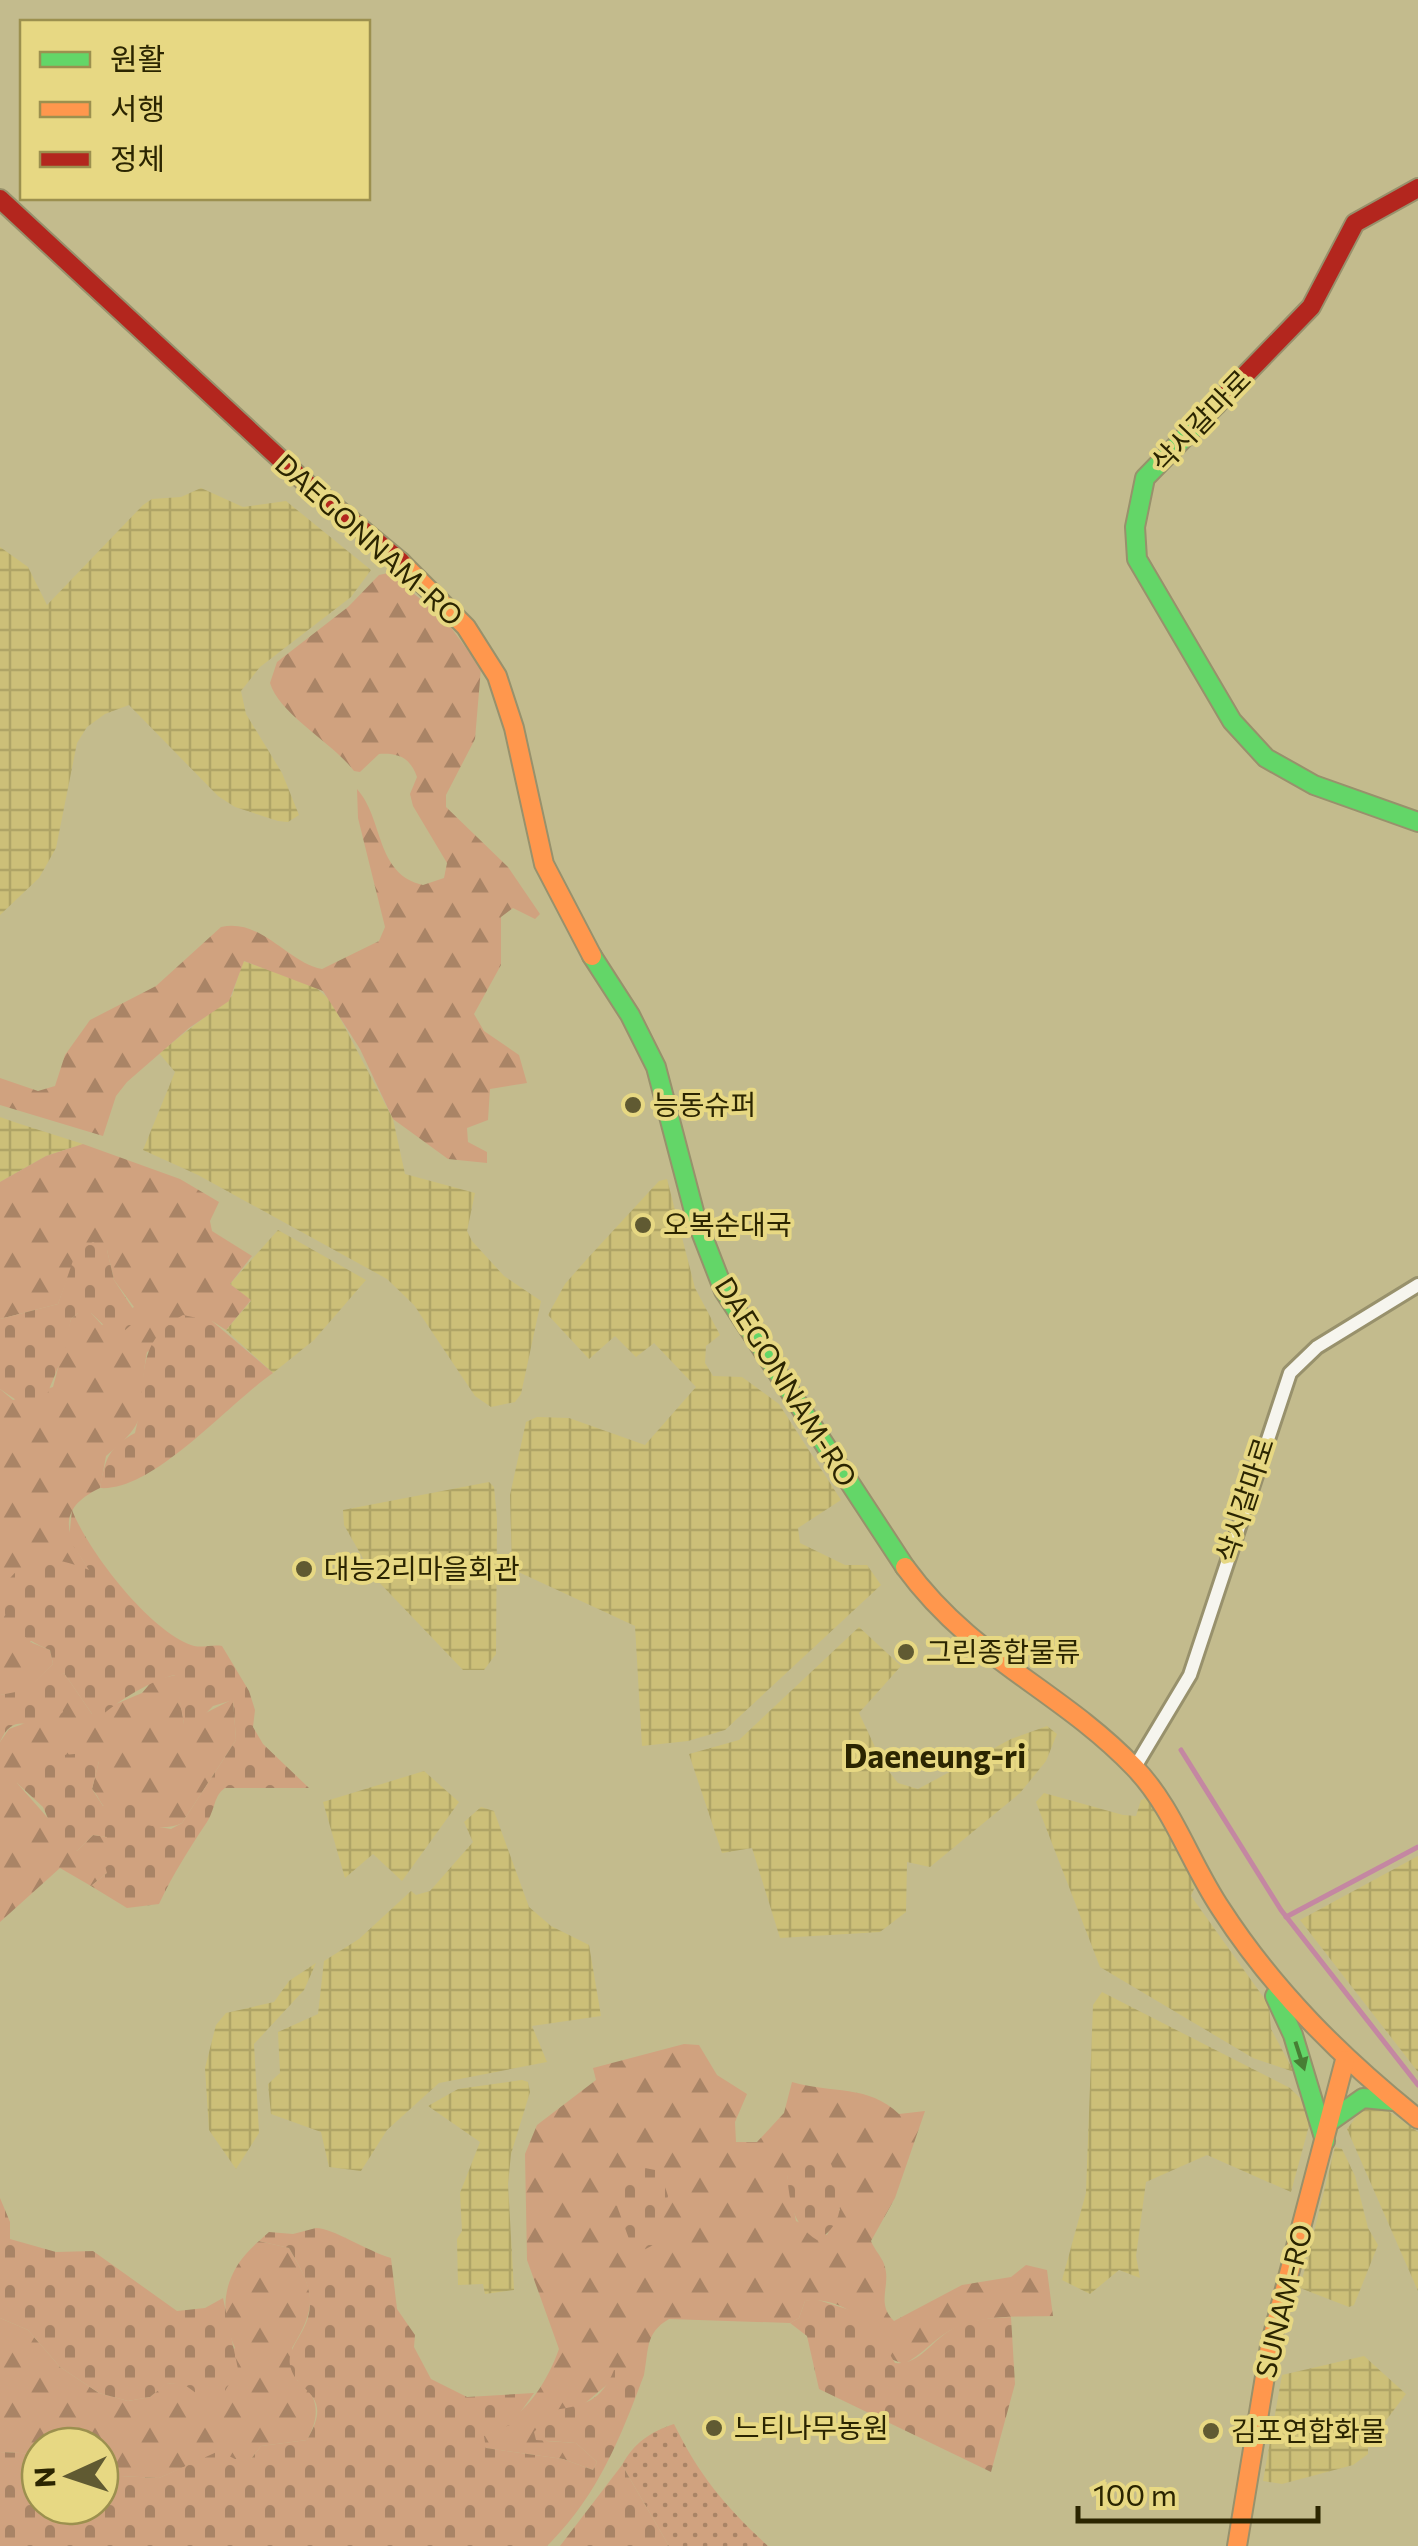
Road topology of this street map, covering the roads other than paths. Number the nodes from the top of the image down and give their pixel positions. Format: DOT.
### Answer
graph roads {
  1 [pos="1418,188"];
  2 [pos="0,199"];
  3 [pos="1418,822"];
  4 [pos="1418,1285"];
  5 [pos="1135,1768"];
  6 [pos="1264,1973"];
  7 [pos="1345,2060"];
  8 [pos="1394,2101"];
  9 [pos="1332,2120"];
  10 [pos="1418,2120"];
  11 [pos="1326,2142"];
  12 [pos="1238,2546"];
  1 -- 3 [label="street, 삭시갈마로"];
  2 -- 5 [label="street, DAEGONNAM-RO"];
  4 -- 5 [label="street, 삭시갈마로"];
  5 -- 6 [label="street, DAEGONNAM-RO"];
  6 -- 7 [label="street, DAEGONNAM-RO"];
  6 -- 11 [label="street, one-way"];
  7 -- 8 [label="street, DAEGONNAM-RO"];
  7 -- 9 [label="street, SUNAM-RO"];
  8 -- 9 [label="street"];
  8 -- 10 [label="street, DAEGONNAM-RO"];
  9 -- 11 [label="street, SUNAM-RO"];
  11 -- 12 [label="street, SUNAM-RO"];
}
